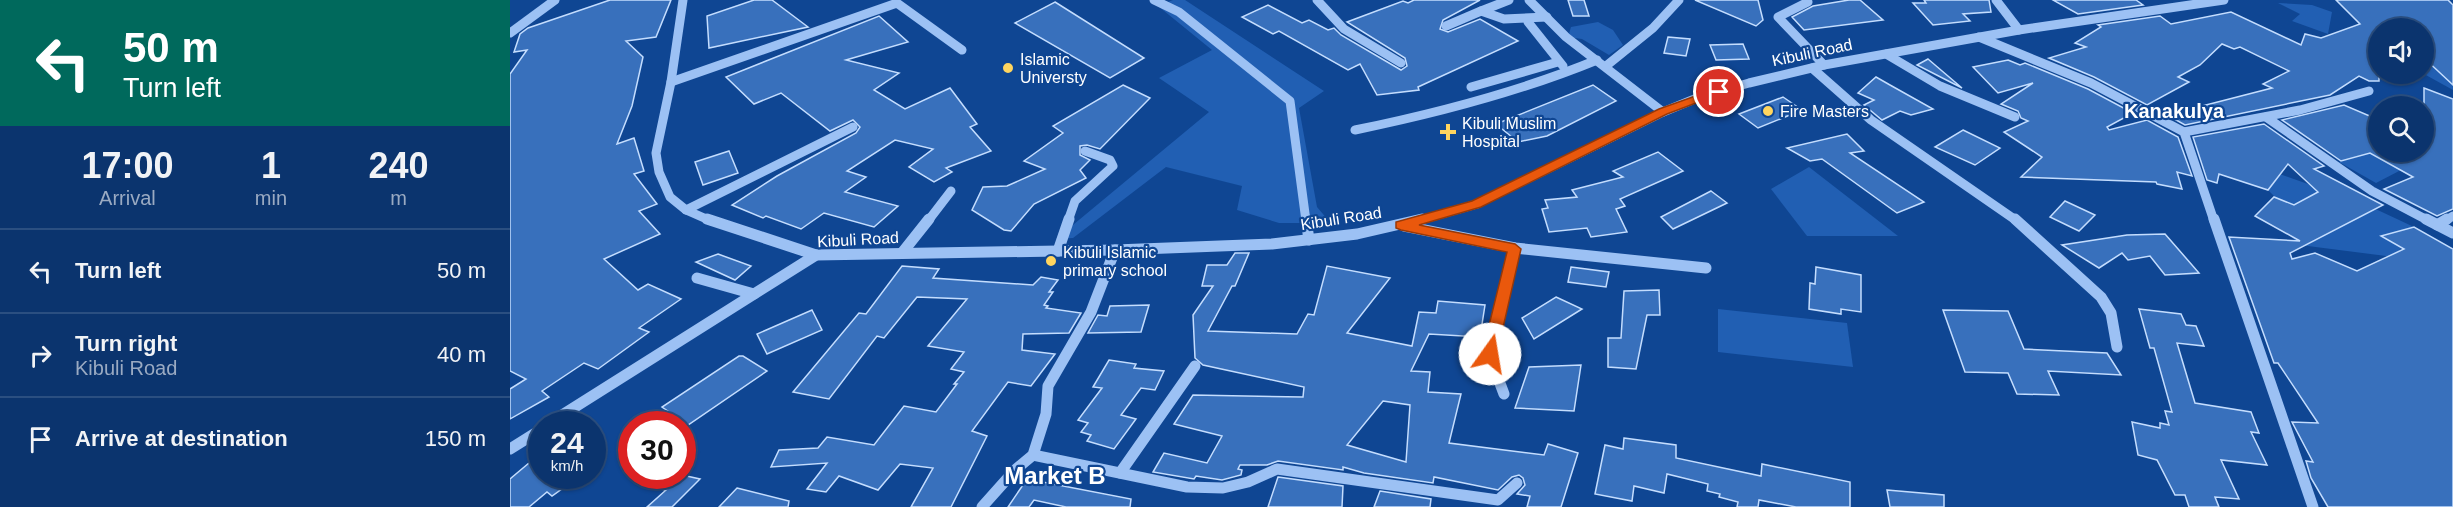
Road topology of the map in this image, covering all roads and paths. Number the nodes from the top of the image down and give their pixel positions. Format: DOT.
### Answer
graph roads {
  1 [pos="555,0"];
  2 [pos="683,0"];
  3 [pos="1154,0"];
  4 [pos="1317,0"];
  5 [pos="1509,0"];
  6 [pos="1529,0"];
  7 [pos="1679,0"];
  8 [pos="1996,0"];
  9 [pos="2224,0"];
  10 [pos="1808,2"];
  11 [pos="1481,11"];
  12 [pos="1547,17"];
  13 [pos="1528,22"];
  14 [pos="1446,26"];
  15 [pos="2019,30"];
  16 [pos="510,33"];
  17 [pos="1979,37"];
  18 [pos="962,50"];
  19 [pos="1886,54"];
  20 [pos="1597,60"];
  21 [pos="1558,62"];
  22 [pos="1401,63"];
  23 [pos="1824,65"];
  24 [pos="1606,66"];
  25 [pos="1812,68"];
  26 [pos="1570,71"];
  27 [pos="671,82"];
  28 [pos="1471,87"];
  29 [pos="2369,91"];
  30 [pos="1663,112"];
  31 [pos="2014,117"];
  32 [pos="2266,117"];
  33 [pos="853,127"];
  34 [pos="1355,130"];
  35 [pos="2184,132"];
  36 [pos="1085,151"];
  37 [pos="951,191"];
  38 [pos="686,210"];
  39 [pos="2453,216"];
  40 [pos="1401,225"];
  41 [pos="2437,225"];
  42 [pos="2453,233"];
  43 [pos="1309,240"];
  44 [pos="1515,249"];
  45 [pos="1115,250"];
  46 [pos="1058,251"];
  47 [pos="902,253"];
  48 [pos="816,255"];
  49 [pos="1706,268"];
  50 [pos="697,278"];
  51 [pos="754,294"];
  52 [pos="2117,348"];
  53 [pos="1195,366"];
  54 [pos="1504,394"];
  55 [pos="569,411"];
  56 [pos="528,437"];
  57 [pos="510,448"];
  58 [pos="1034,455"];
  59 [pos="1120,473"];
  60 [pos="1517,483"];
  61 [pos="982,507"];
  62 [pos="2313,507"];
  1 -- 16 [label="street"];
  2 -- 27 [label="street"];
  3 -- 43 [label="street"];
  4 -- 22 [label="street"];
  5 -- 11 [label="street"];
  6 -- 12 [label="street"];
  7 -- 24 [label="street"];
  8 -- 15 [label="street"];
  9 -- 15 [label="street, Kibuli Road"];
  10 -- 23 [label="street"];
  11 -- 13 [label="street"];
  11 -- 14 [label="street"];
  12 -- 13 [label="street"];
  12 -- 20 [label="street"];
  13 -- 21 [label="street"];
  15 -- 17 [label="street, Kibuli Road"];
  17 -- 19 [label="street, Kibuli Road"];
  17 -- 35 [label="street"];
  18 -- 27 [label="street"];
  19 -- 23 [label="street, Kibuli Road"];
  19 -- 31 [label="street"];
  20 -- 24 [label="street"];
  20 -- 26 [label="street"];
  21 -- 26 [label="street"];
  21 -- 28 [label="street"];
  23 -- 25 [label="street, Kibuli Road"];
  24 -- 30 [label="street"];
  25 -- 30 [label="street, Kibuli Road"];
  25 -- 52 [label="street"];
  26 -- 34 [label="street"];
  27 -- 38 [label="street"];
  29 -- 32 [label="street"];
  30 -- 40 [label="street, Kibuli Road"];
  32 -- 35 [label="street"];
  32 -- 41 [label="street"];
  33 -- 38 [label="street"];
  35 -- 62 [label="street"];
  36 -- 46 [label="street"];
  37 -- 47 [label="street"];
  38 -- 48 [label="street"];
  39 -- 41 [label="street"];
  40 -- 43 [label="street, Kibuli Road"];
  40 -- 44 [label="street"];
  41 -- 42 [label="street"];
  43 -- 45 [label="street, Kibuli Road"];
  44 -- 49 [label="street"];
  44 -- 54 [label="street"];
  45 -- 46 [label="street, Kibuli Road"];
  45 -- 58 [label="street"];
  46 -- 47 [label="street, Kibuli Road"];
  47 -- 48 [label="street, Kibuli Road"];
  48 -- 51 [label="street, Kibuli Road"];
  50 -- 51 [label="street"];
  51 -- 55 [label="street, Kibuli Road"];
  53 -- 59 [label="street"];
  56 -- 57 [label="street"];
  58 -- 59 [label="street"];
  58 -- 61 [label="street"];
  59 -- 60 [label="street"];
}
